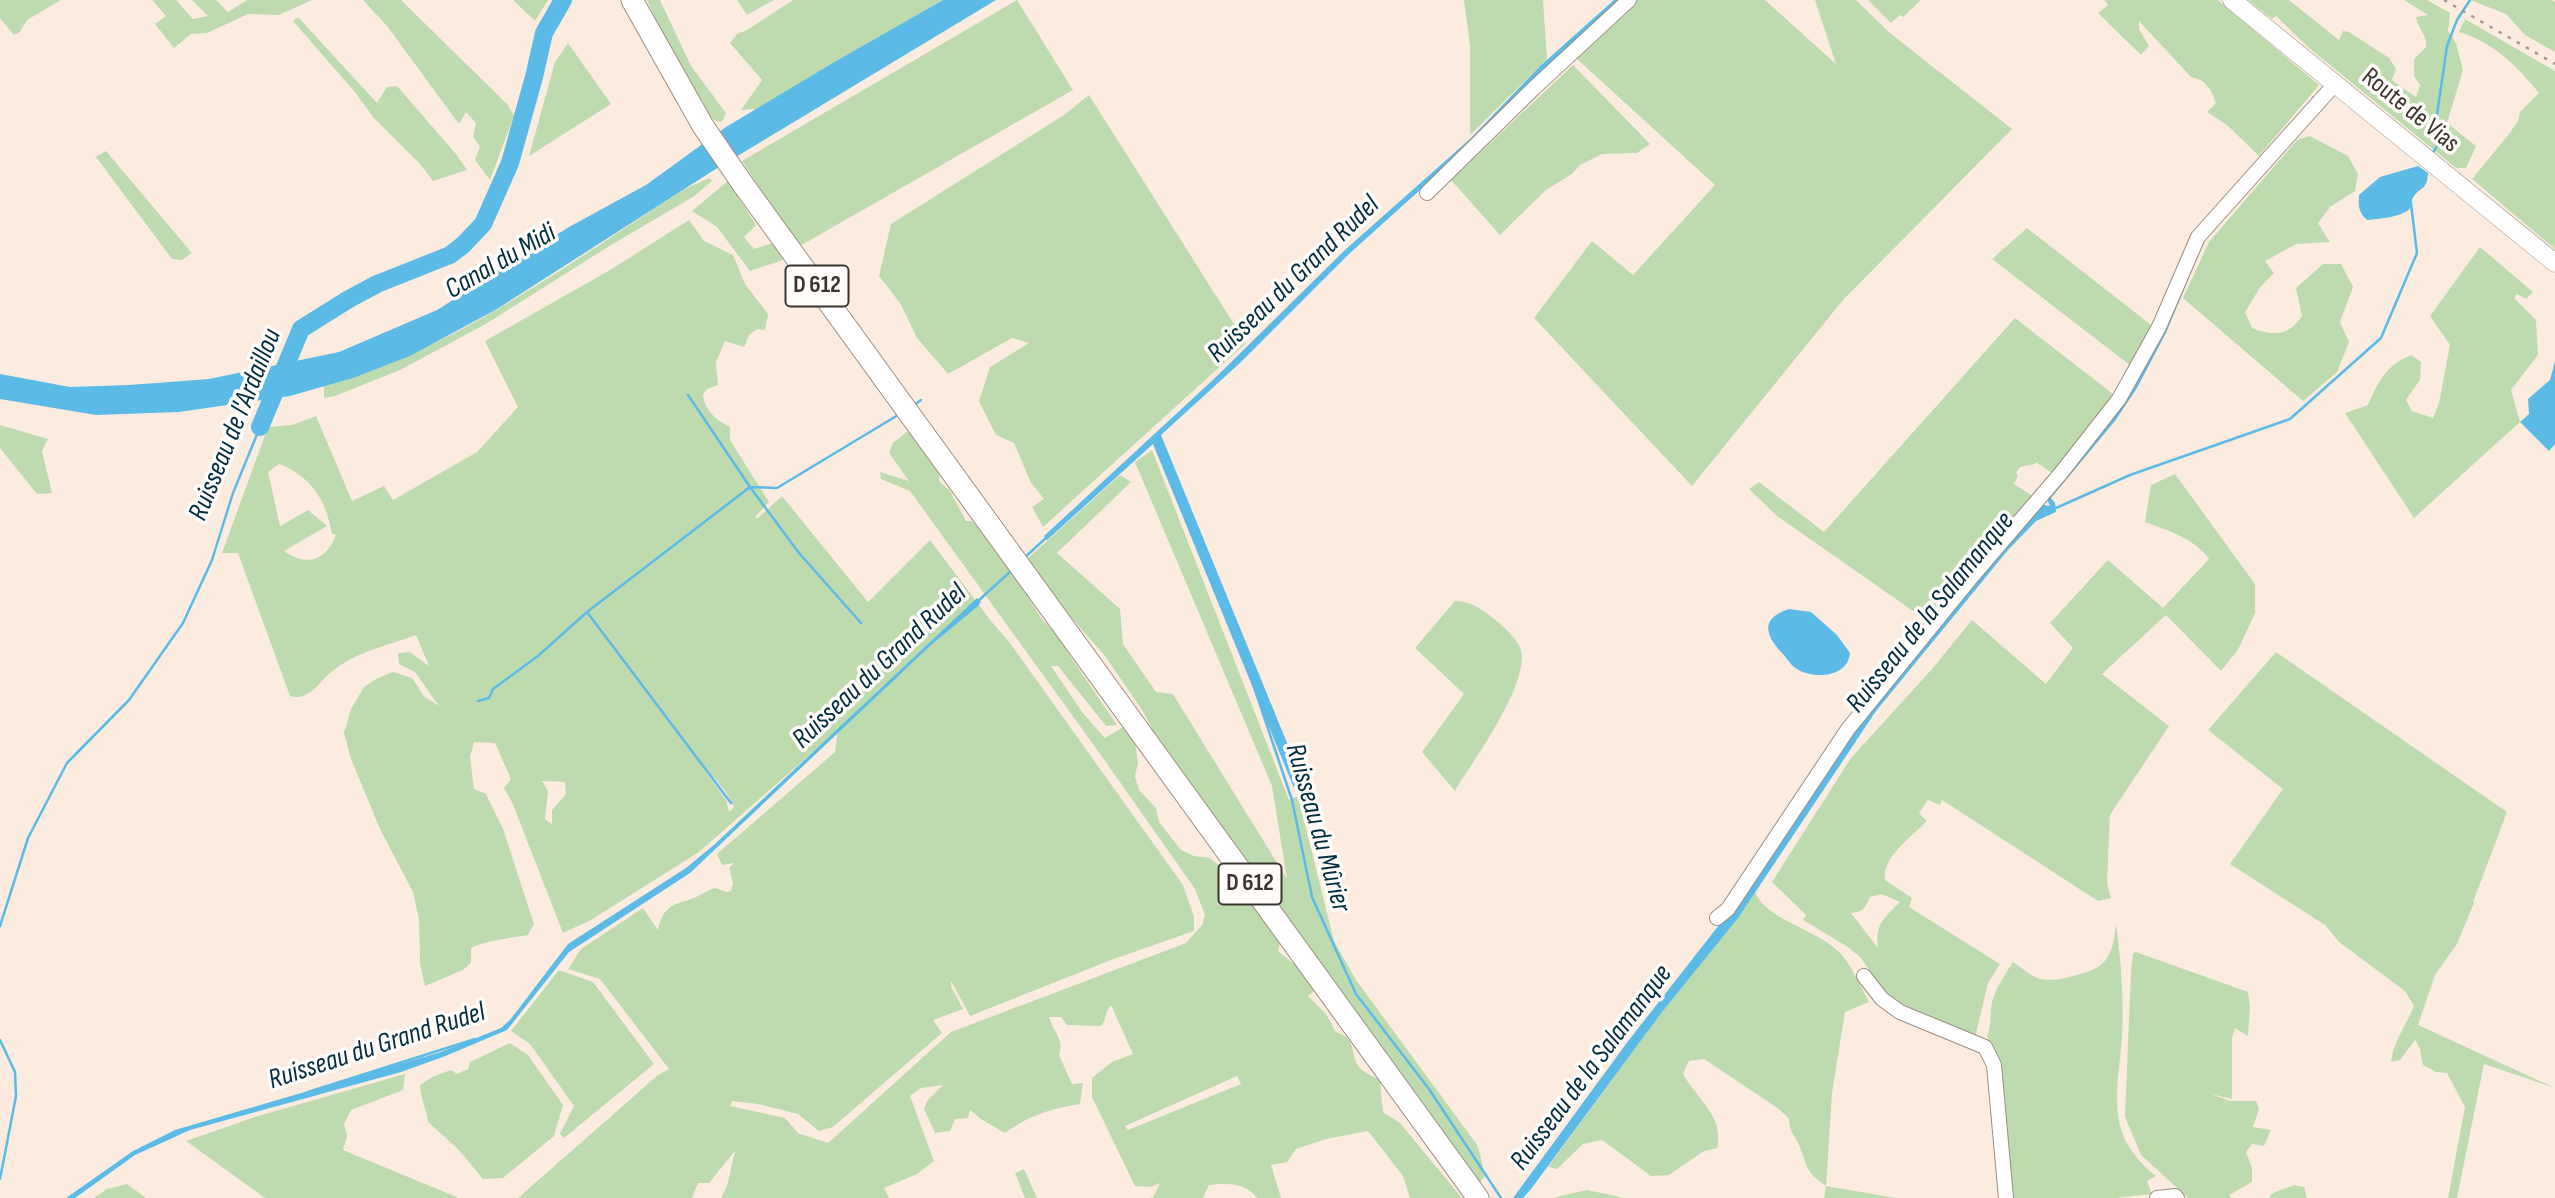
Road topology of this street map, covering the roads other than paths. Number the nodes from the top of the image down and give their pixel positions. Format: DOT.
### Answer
graph roads {
  1 [pos="632,0"];
  2 [pos="638,0"];
  3 [pos="1629,0"];
  4 [pos="2232,0"];
  5 [pos="658,47"];
  6 [pos="2335,83"];
  7 [pos="1427,193"];
  8 [pos="2555,263"];
  9 [pos="1717,918"];
  10 [pos="1864,976"];
  11 [pos="1476,1195"];
  12 [pos="2006,1198"];
  13 [pos="2157,1198"];
  14 [pos="2178,1198"];
  1 -- 5 [label="highway, D 612"];
  2 -- 5 [label="highway, D 612"];
  3 -- 7 [label="street"];
  4 -- 6 [label="main road, Route de Vias"];
  5 -- 11 [label="highway, D 612"];
  6 -- 8 [label="main road, Route de Vias"];
  6 -- 9 [label="street"];
  10 -- 12 [label="street"];
  13 -- 14 [label="street"];
}
